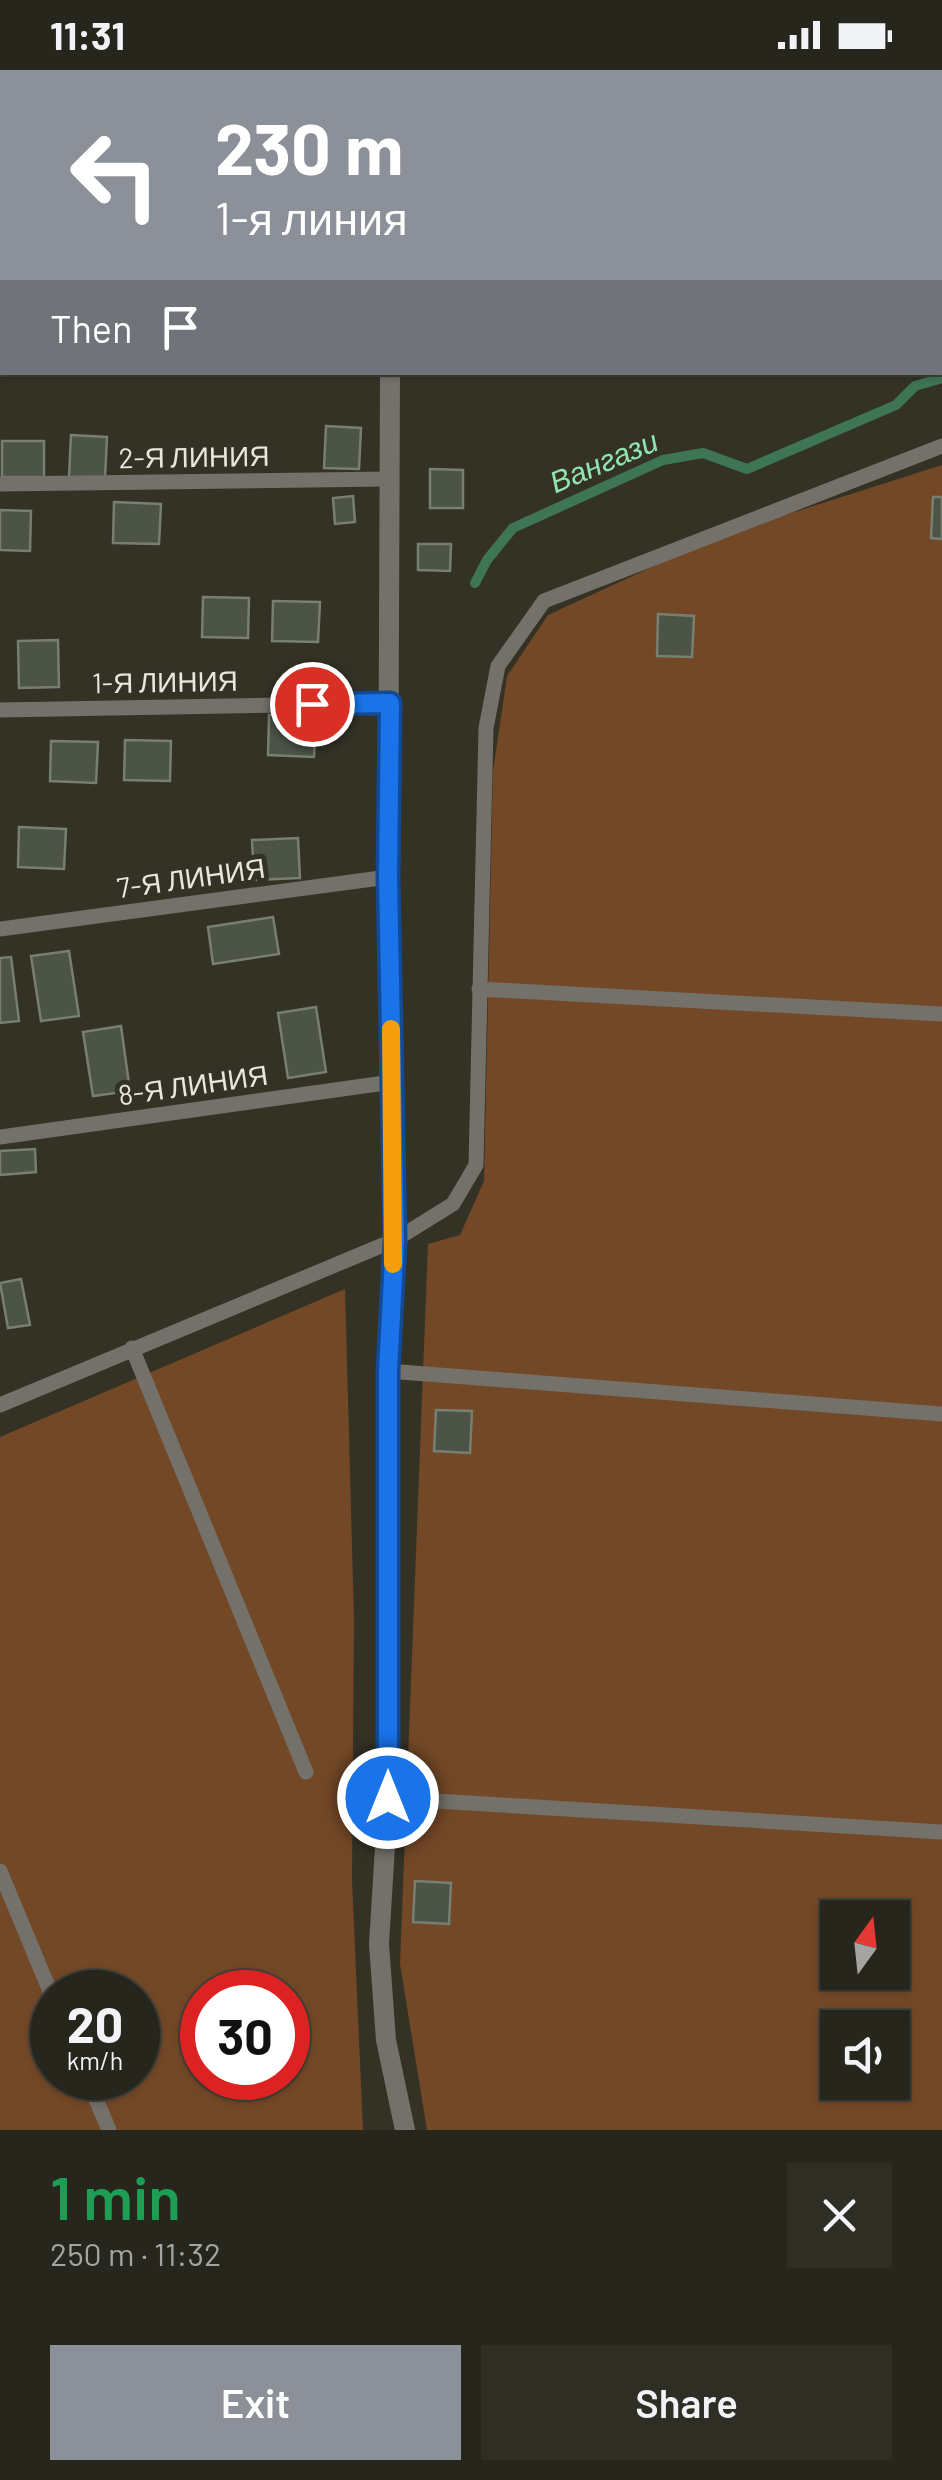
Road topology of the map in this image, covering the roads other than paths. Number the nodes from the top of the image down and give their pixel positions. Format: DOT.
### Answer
graph roads {
  1 [pos="390,375"];
  2 [pos="942,446"];
  3 [pos="388,480"];
  4 [pos="0,484"];
  5 [pos="390,703"];
  6 [pos="0,710"];
  7 [pos="388,877"];
  8 [pos="0,929"];
  9 [pos="479,990"];
  10 [pos="942,1014"];
  11 [pos="392,1082"];
  12 [pos="0,1136"];
  13 [pos="395,1240"];
  14 [pos="132,1348"];
  15 [pos="388,1371"];
  16 [pos="3,1403"];
  17 [pos="942,1414"];
  18 [pos="306,1772"];
  19 [pos="388,1798"];
  20 [pos="942,1832"];
  21 [pos="0,1871"];
  22 [pos="41,1970"];
  23 [pos="96,2100"];
  24 [pos="109,2130"];
  25 [pos="405,2130"];
  1 -- 3 [label="street"];
  2 -- 9 [label="lane"];
  3 -- 4 [label="lane, 2-Я ЛИНИЯ"];
  3 -- 5 [label="street"];
  5 -- 6 [label="lane, 1-Я ЛИНИЯ"];
  5 -- 7 [label="street"];
  7 -- 8 [label="lane, 7-Я ЛИНИЯ"];
  7 -- 11 [label="street"];
  9 -- 10 [label="lane"];
  9 -- 13 [label="lane"];
  11 -- 12 [label="lane, 8-Я ЛИНИЯ"];
  11 -- 13 [label="street"];
  13 -- 14 [label="lane"];
  13 -- 15 [label="street"];
  14 -- 16 [label="lane"];
  14 -- 18 [label="lane"];
  15 -- 17 [label="lane"];
  15 -- 19 [label="street"];
  19 -- 20 [label="lane"];
  19 -- 25 [label="street"];
  21 -- 22 [label="lane"];
  23 -- 24 [label="lane"];
}
